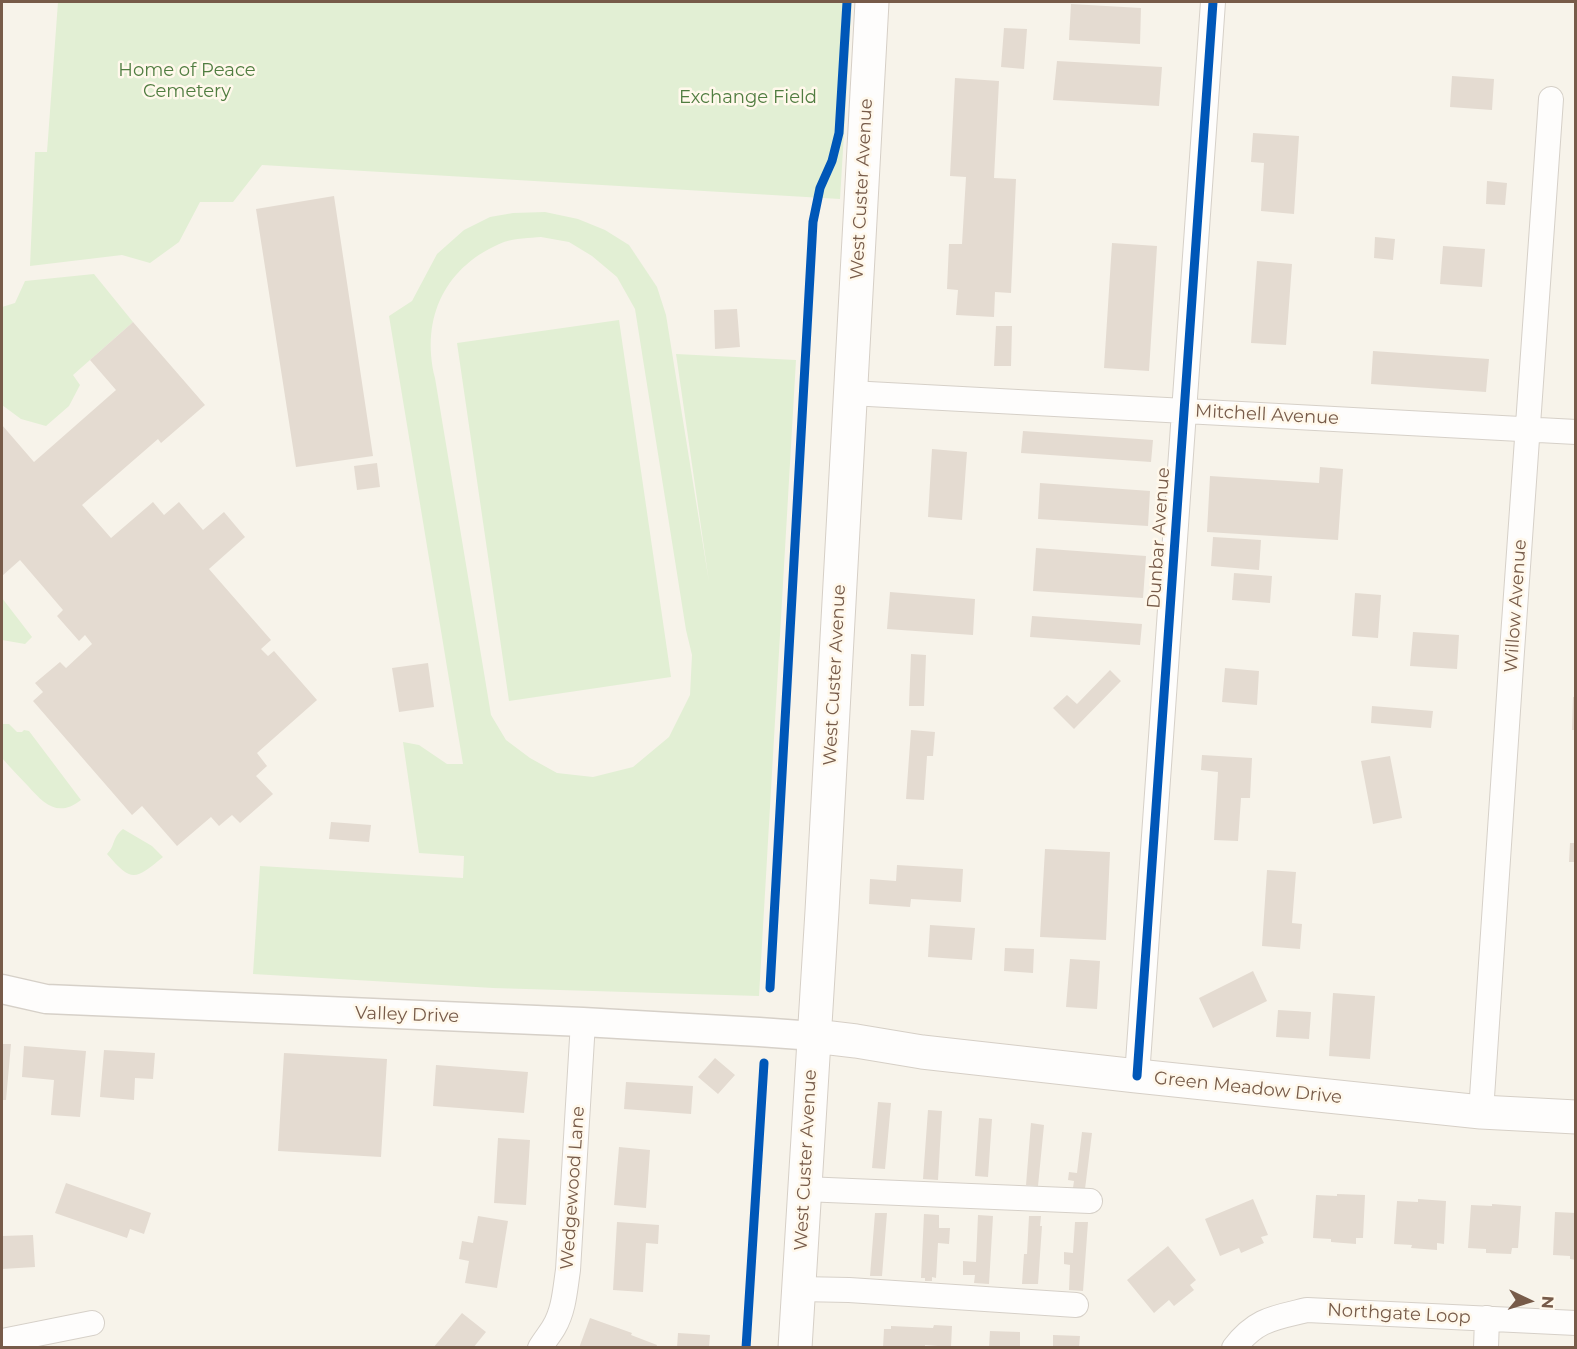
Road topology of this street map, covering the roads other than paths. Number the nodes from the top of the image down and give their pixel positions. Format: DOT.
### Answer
graph roads {
  1 [pos="872,2"];
  2 [pos="1213,2"];
  3 [pos="1551,99"];
  4 [pos="850,393"];
  5 [pos="1184,410"];
  6 [pos="1529,429"];
  7 [pos="1575,432"];
  8 [pos="2,989"];
  9 [pos="583,1022"];
  10 [pos="814,1036"];
  11 [pos="1137,1076"];
  12 [pos="1481,1112"];
  13 [pos="1575,1117"];
  14 [pos="804,1189"];
  15 [pos="1090,1201"];
  16 [pos="799,1288"];
  17 [pos="1076,1305"];
  18 [pos="1487,1318"];
  19 [pos="92,1323"];
  20 [pos="1575,1323"];
  21 [pos="2,1341"];
  22 [pos="540,1347"];
  23 [pos="795,1347"];
  24 [pos="1234,1347"];
  25 [pos="1486,1347"];
  1 -- 4 [label="main road, West Custer Avenue"];
  2 -- 5 [label="street, Dunbar Avenue"];
  3 -- 6 [label="street, Willow Avenue"];
  4 -- 5 [label="street, Mitchell Avenue"];
  4 -- 10 [label="main road, West Custer Avenue"];
  5 -- 6 [label="street, Mitchell Avenue"];
  5 -- 11 [label="street, Dunbar Avenue"];
  6 -- 7 [label="street, Mitchell Avenue"];
  6 -- 12 [label="street, Willow Avenue"];
  8 -- 9 [label="street, Valley Drive"];
  9 -- 10 [label="street, Valley Drive"];
  9 -- 22 [label="street, Wedgewood Lane"];
  10 -- 11 [label="main road, Green Meadow Drive"];
  10 -- 14 [label="main road, West Custer Avenue"];
  11 -- 12 [label="main road, Green Meadow Drive"];
  12 -- 13 [label="main road, Green Meadow Drive"];
  14 -- 15 [label="street"];
  14 -- 16 [label="main road, West Custer Avenue"];
  16 -- 17 [label="street"];
  16 -- 23 [label="main road, West Custer Avenue"];
  18 -- 20 [label="street, Northgate Loop"];
  18 -- 24 [label="street, Northgate Loop"];
  18 -- 25 [label="street"];
  19 -- 21 [label="street"];
}
